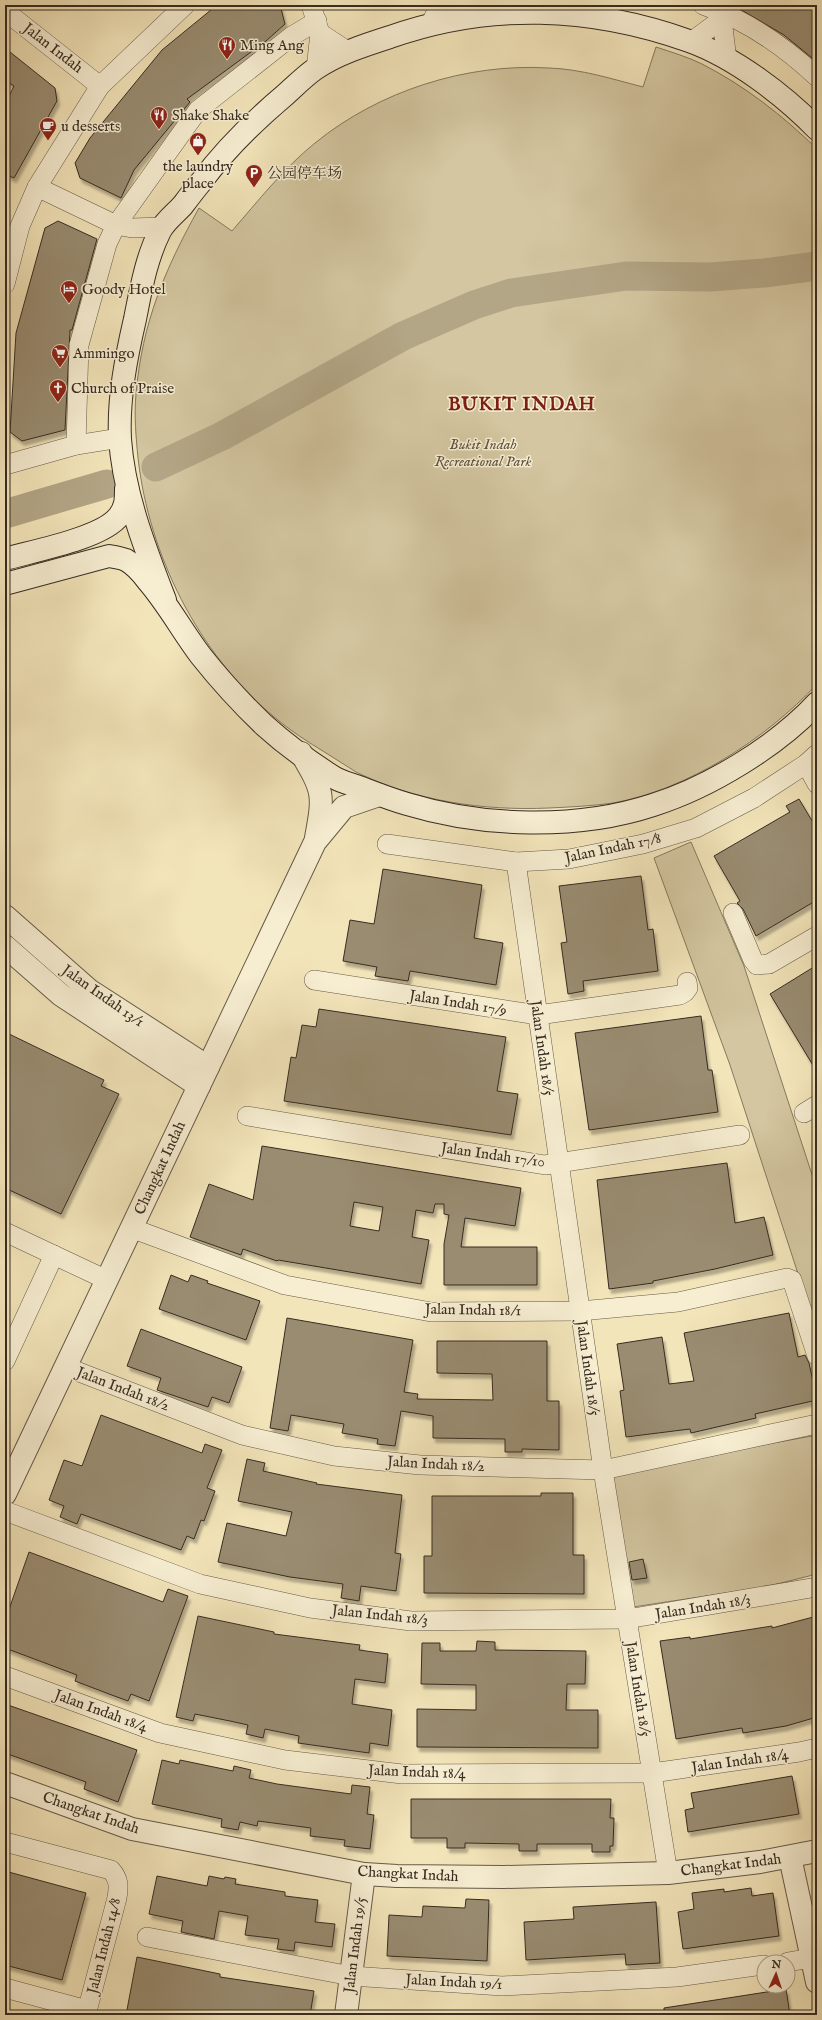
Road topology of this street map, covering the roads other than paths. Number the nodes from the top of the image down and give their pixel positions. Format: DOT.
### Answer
graph roads {
  1 [pos="185,5"];
  2 [pos="703,5"];
  3 [pos="470,10"];
  4 [pos="5,11"];
  5 [pos="725,12"];
  6 [pos="435,14"];
  7 [pos="316,20"];
  8 [pos="691,42"];
  9 [pos="349,52"];
  10 [pos="728,60"];
  11 [pos="316,68"];
  12 [pos="817,77"];
  13 [pos="100,86"];
  14 [pos="817,129"];
  15 [pos="37,187"];
  16 [pos="124,227"];
  17 [pos="162,227"];
  18 [pos="150,256"];
  19 [pos="5,284"];
  20 [pos="120,438"];
  21 [pos="76,445"];
  22 [pos="5,465"];
  23 [pos="127,484"];
  24 [pos="5,559"];
  25 [pos="5,584"];
  26 [pos="165,600"];
  27 [pos="817,703"];
  28 [pos="301,754"];
  29 [pos="811,759"];
  30 [pos="817,784"];
  31 [pos="379,795"];
  32 [pos="315,842"];
  33 [pos="387,844"];
  34 [pos="516,862"];
  35 [pos="733,913"];
  36 [pos="5,918"];
  37 [pos="817,936"];
  38 [pos="5,946"];
  39 [pos="314,980"];
  40 [pos="687,982"];
  41 [pos="538,1015"];
  42 [pos="208,1067"];
  43 [pos="199,1086"];
  44 [pos="247,1116"];
  45 [pos="740,1135"];
  46 [pos="558,1162"];
  47 [pos="131,1228"];
  48 [pos="5,1232"];
  49 [pos="54,1255"];
  50 [pos="107,1280"];
  51 [pos="580,1311"];
  52 [pos="817,1356"];
  53 [pos="5,1361"];
  54 [pos="66,1367"];
  55 [pos="817,1424"];
  56 [pos="603,1470"];
  57 [pos="5,1494"];
  58 [pos="5,1511"];
  59 [pos="817,1587"];
  60 [pos="627,1619"];
  61 [pos="5,1676"];
  62 [pos="817,1748"];
  63 [pos="652,1773"];
  64 [pos="6,1784"];
  65 [pos="5,1842"];
  66 [pos="817,1851"];
  67 [pos="790,1857"];
  68 [pos="668,1873"];
  69 [pos="364,1874"];
  70 [pos="147,1937"];
  71 [pos="814,1958"];
  72 [pos="796,1961"];
  73 [pos="756,1966"];
  74 [pos="351,1976"];
  75 [pos="817,1982"];
  76 [pos="5,1988"];
  77 [pos="86,2012"];
  78 [pos="346,2015"];
  1 -- 13 [label="street"];
  2 -- 5 [label="street"];
  3 -- 6 [label="street"];
  3 -- 8 [label="street"];
  4 -- 13 [label="street, Jalan Indah"];
  5 -- 8 [label="street"];
  5 -- 10 [label="street"];
  5 -- 12 [label="street"];
  6 -- 9 [label="street"];
  7 -- 9 [label="street"];
  7 -- 11 [label="street"];
  7 -- 16 [label="street"];
  8 -- 10 [label="street"];
  9 -- 11 [label="street"];
  10 -- 14 [label="street"];
  11 -- 17 [label="street"];
  13 -- 15 [label="street"];
  15 -- 16 [label="street"];
  15 -- 19 [label="street"];
  16 -- 17 [label="street"];
  16 -- 18 [label="street"];
  16 -- 21 [label="street"];
  17 -- 18 [label="street"];
  18 -- 20 [label="street"];
  20 -- 21 [label="street"];
  20 -- 23 [label="street"];
  21 -- 22 [label="street"];
  23 -- 24 [label="street"];
  23 -- 26 [label="street"];
  25 -- 26 [label="street"];
  26 -- 28 [label="street"];
  27 -- 31 [label="street"];
  28 -- 31 [label="street"];
  28 -- 32 [label="street, Changkat Indah"];
  29 -- 30 [label="street"];
  29 -- 34 [label="street, Jalan Indah 17/8"];
  31 -- 32 [label="street, Changkat Indah"];
  32 -- 42 [label="street, Changkat Indah"];
  33 -- 34 [label="street, Jalan Indah 17/8"];
  34 -- 41 [label="street, Jalan Indah 18/5"];
  35 -- 37 [label="street"];
  36 -- 42 [label="street, Jalan Indah 13/1"];
  38 -- 43 [label="street, Jalan Indah 13/1"];
  39 -- 41 [label="street, Jalan Indah 17/9"];
  40 -- 41 [label="street, Jalan Indah 17/9"];
  41 -- 46 [label="street, Jalan Indah 18/5"];
  42 -- 43 [label="street, Changkat Indah"];
  43 -- 47 [label="street, Changkat Indah"];
  44 -- 46 [label="street, Jalan Indah 17/10"];
  45 -- 46 [label="street, Jalan Indah 17/10"];
  46 -- 51 [label="street, Jalan Indah 18/5"];
  47 -- 50 [label="street, Changkat Indah"];
  47 -- 51 [label="street, Jalan Indah 18/1"];
  48 -- 49 [label="street"];
  49 -- 50 [label="street"];
  49 -- 53 [label="street"];
  50 -- 54 [label="street, Changkat Indah"];
  51 -- 52 [label="street, Jalan Indah 18/1"];
  51 -- 56 [label="street, Jalan Indah 18/5"];
  54 -- 56 [label="street, Jalan Indah 18/2"];
  54 -- 57 [label="street, Changkat Indah"];
  55 -- 56 [label="street, Jalan Indah 18/2"];
  56 -- 60 [label="street, Jalan Indah 18/5"];
  58 -- 60 [label="street, Jalan Indah 18/3"];
  59 -- 60 [label="street, Jalan Indah 18/3"];
  60 -- 63 [label="street, Jalan Indah 18/5"];
  61 -- 63 [label="street, Jalan Indah 18/4"];
  62 -- 63 [label="street, Jalan Indah 18/4"];
  63 -- 68 [label="street, Jalan Indah 18/5"];
  64 -- 69 [label="street, Changkat Indah"];
  65 -- 77 [label="street, Jalan Indah 14/8"];
  66 -- 67 [label="street, Changkat Indah"];
  67 -- 68 [label="street, Changkat Indah"];
  67 -- 71 [label="street"];
  68 -- 69 [label="street, Changkat Indah"];
  69 -- 74 [label="street, Jalan Indah 19/5"];
  70 -- 74 [label="street, Jalan Indah 19/1"];
  71 -- 72 [label="street"];
  71 -- 75 [label="street"];
  73 -- 74 [label="street, Jalan Indah 19/1"];
  74 -- 78 [label="street, Jalan Indah 19/5"];
  76 -- 77 [label="street"];
}
